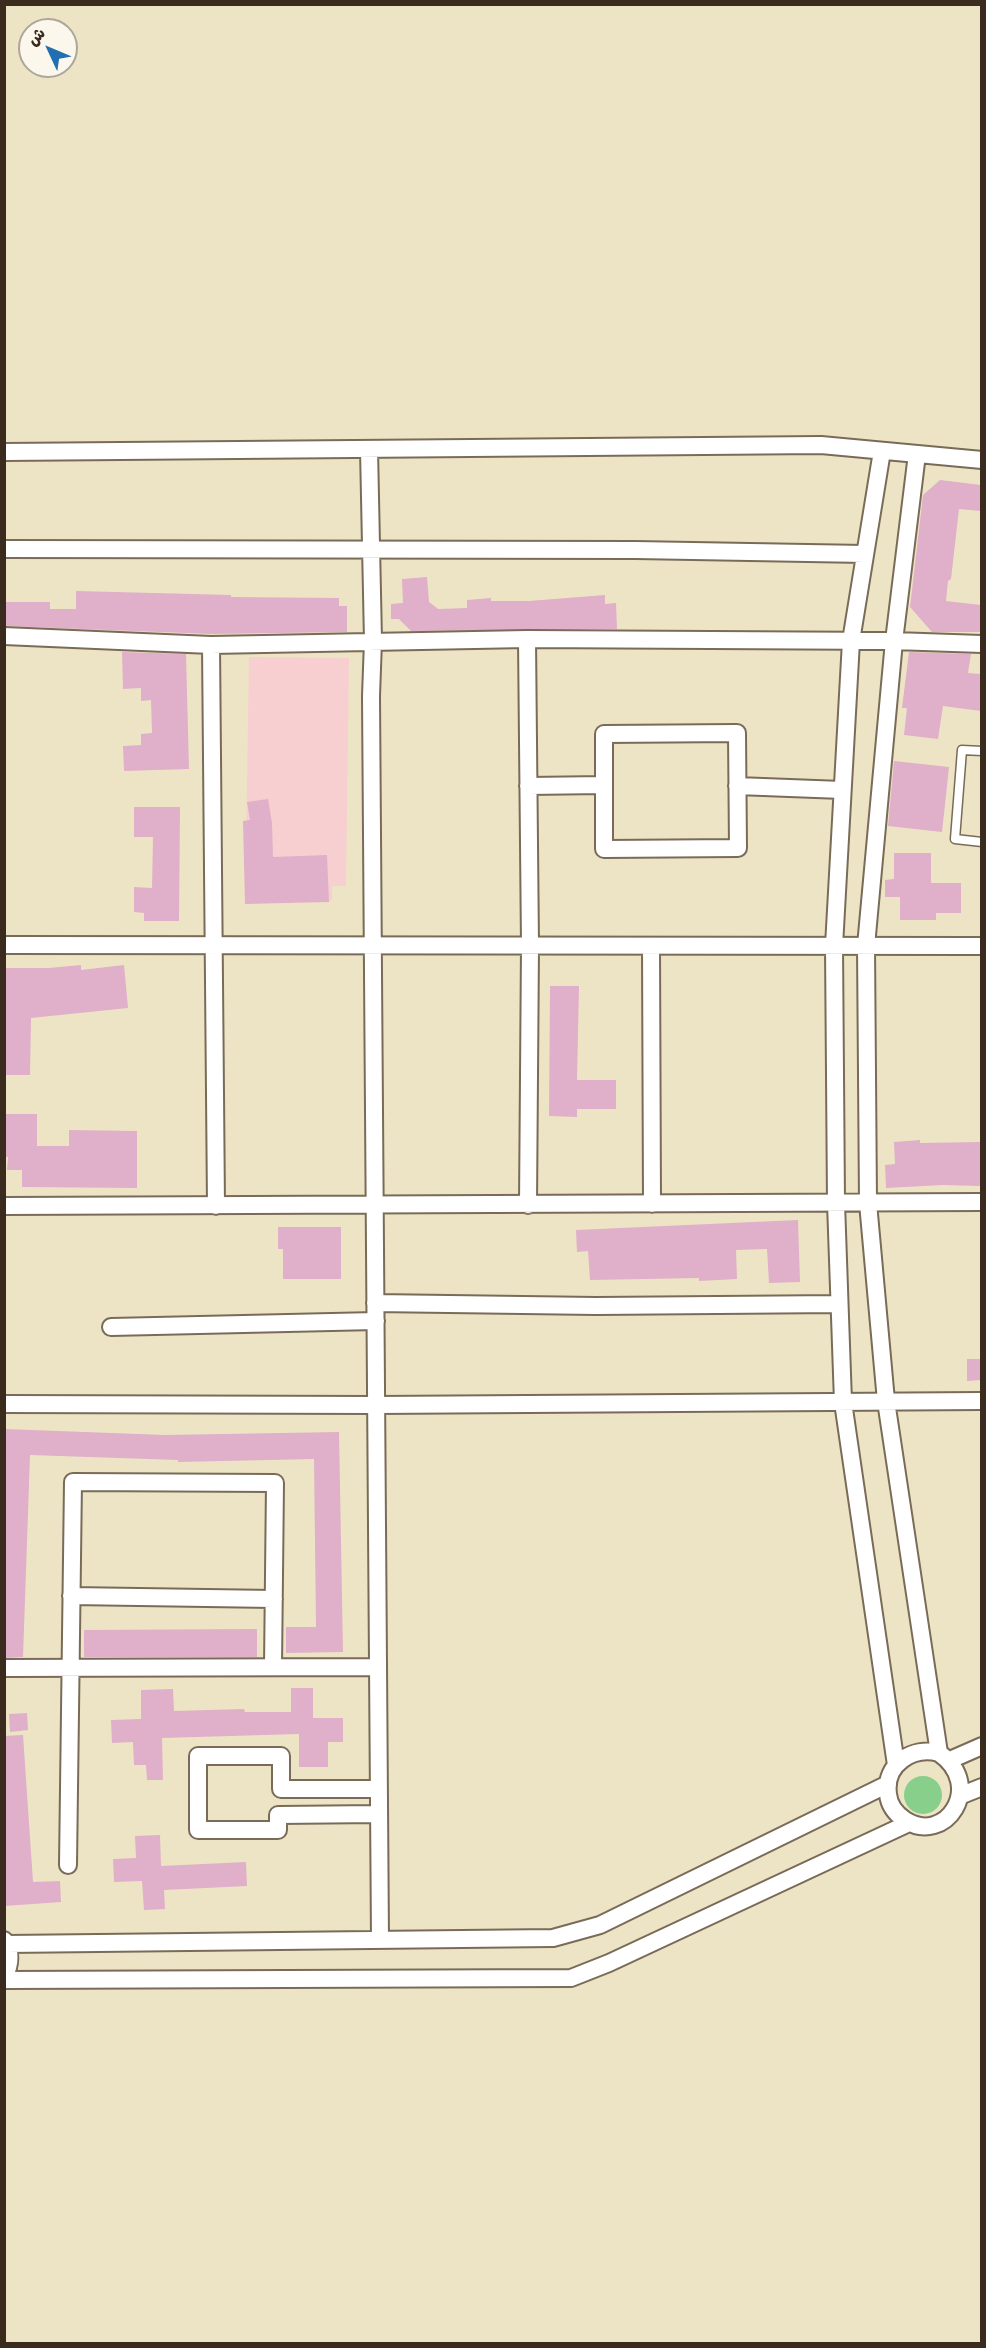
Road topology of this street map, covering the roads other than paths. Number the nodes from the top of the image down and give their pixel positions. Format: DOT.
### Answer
graph roads {
  1 [pos="369,449"];
  2 [pos="882,451"];
  3 [pos="4,452"];
  4 [pos="917,454"];
  5 [pos="981,460"];
  6 [pos="4,549"];
  7 [pos="370,550"];
  8 [pos="865,554"];
  9 [pos="4,636"];
  10 [pos="527,639"];
  11 [pos="851,640"];
  12 [pos="373,641"];
  13 [pos="894,641"];
  14 [pos="981,644"];
  15 [pos="211,645"];
  16 [pos="981,751"];
  17 [pos="604,785"];
  18 [pos="528,786"];
  19 [pos="737,786"];
  20 [pos="842,790"];
  21 [pos="981,842"];
  22 [pos="4,945"];
  23 [pos="213,945"];
  24 [pos="373,945"];
  25 [pos="530,946"];
  26 [pos="651,946"];
  27 [pos="834,946"];
  28 [pos="866,946"];
  29 [pos="981,946"];
  30 [pos="981,1202"];
  31 [pos="836,1203"];
  32 [pos="868,1203"];
  33 [pos="652,1204"];
  34 [pos="528,1205"];
  35 [pos="4,1206"];
  36 [pos="216,1206"];
  37 [pos="375,1206"];
  38 [pos="375,1303"];
  39 [pos="839,1304"];
  40 [pos="376,1321"];
  41 [pos="111,1327"];
  42 [pos="886,1401"];
  43 [pos="981,1401"];
  44 [pos="843,1402"];
  45 [pos="4,1404"];
  46 [pos="376,1405"];
  47 [pos="71,1596"];
  48 [pos="274,1599"];
  49 [pos="378,1666"];
  50 [pos="273,1667"];
  51 [pos="4,1668"];
  52 [pos="70,1668"];
  53 [pos="981,1746"];
  54 [pos="945,1757"];
  55 [pos="896,1765"];
  56 [pos="888,1784"];
  57 [pos="981,1787"];
  58 [pos="379,1789"];
  59 [pos="962,1795"];
  60 [pos="379,1815"];
  61 [pos="909,1823"];
  62 [pos="68,1865"];
  63 [pos="380,1940"];
  64 [pos="6,1942"];
  65 [pos="4,1979"];
  1 -- 2 [label="street"];
  1 -- 3 [label="street"];
  1 -- 7 [label="street"];
  2 -- 4 [label="street"];
  2 -- 8 [label="street"];
  4 -- 5 [label="street"];
  4 -- 13 [label="street"];
  6 -- 7 [label="street"];
  7 -- 8 [label="street"];
  7 -- 12 [label="street"];
  8 -- 11 [label="street"];
  9 -- 15 [label="street"];
  10 -- 11 [label="street"];
  10 -- 12 [label="street"];
  10 -- 18 [label="street"];
  11 -- 13 [label="street"];
  11 -- 20 [label="street"];
  12 -- 15 [label="street"];
  12 -- 24 [label="street"];
  13 -- 14 [label="street"];
  13 -- 28 [label="street"];
  15 -- 23 [label="street"];
  16 -- 21 [label="lane"];
  17 -- 18 [label="street"];
  17 -- 19 [label="street"];
  17 -- 19 [label="street"];
  18 -- 25 [label="street"];
  19 -- 20 [label="street"];
  20 -- 27 [label="street"];
  22 -- 23 [label="street"];
  23 -- 24 [label="street"];
  23 -- 36 [label="street"];
  24 -- 25 [label="street"];
  24 -- 37 [label="street"];
  25 -- 26 [label="street"];
  25 -- 34 [label="street"];
  26 -- 27 [label="street"];
  26 -- 33 [label="street"];
  27 -- 28 [label="street"];
  27 -- 31 [label="street"];
  28 -- 29 [label="street"];
  28 -- 32 [label="street"];
  30 -- 32 [label="street"];
  31 -- 32 [label="street"];
  31 -- 33 [label="street"];
  31 -- 39 [label="street"];
  32 -- 42 [label="street"];
  33 -- 34 [label="street"];
  34 -- 37 [label="street"];
  35 -- 36 [label="street"];
  36 -- 37 [label="street"];
  37 -- 38 [label="street"];
  38 -- 39 [label="street"];
  38 -- 40 [label="street"];
  39 -- 44 [label="street"];
  40 -- 41 [label="street"];
  40 -- 46 [label="street"];
  42 -- 43 [label="street"];
  42 -- 44 [label="street"];
  42 -- 54 [label="street"];
  44 -- 46 [label="street"];
  44 -- 55 [label="street"];
  45 -- 46 [label="street"];
  46 -- 49 [label="street"];
  47 -- 48 [label="street"];
  47 -- 48 [label="street"];
  47 -- 52 [label="street"];
  48 -- 50 [label="street"];
  49 -- 50 [label="street"];
  49 -- 58 [label="street"];
  50 -- 52 [label="street"];
  51 -- 52 [label="street"];
  52 -- 62 [label="street"];
  53 -- 54 [label="street"];
  54 -- 55 [label="street"];
  54 -- 59 [label="street"];
  55 -- 56 [label="street"];
  56 -- 61 [label="street"];
  56 -- 63 [label="street"];
  57 -- 59 [label="street"];
  58 -- 60 [label="street"];
  58 -- 60 [label="street"];
  59 -- 61 [label="street"];
  60 -- 63 [label="street"];
  61 -- 65 [label="street"];
  63 -- 64 [label="street"];
  64 -- 65 [label="street"];
}
